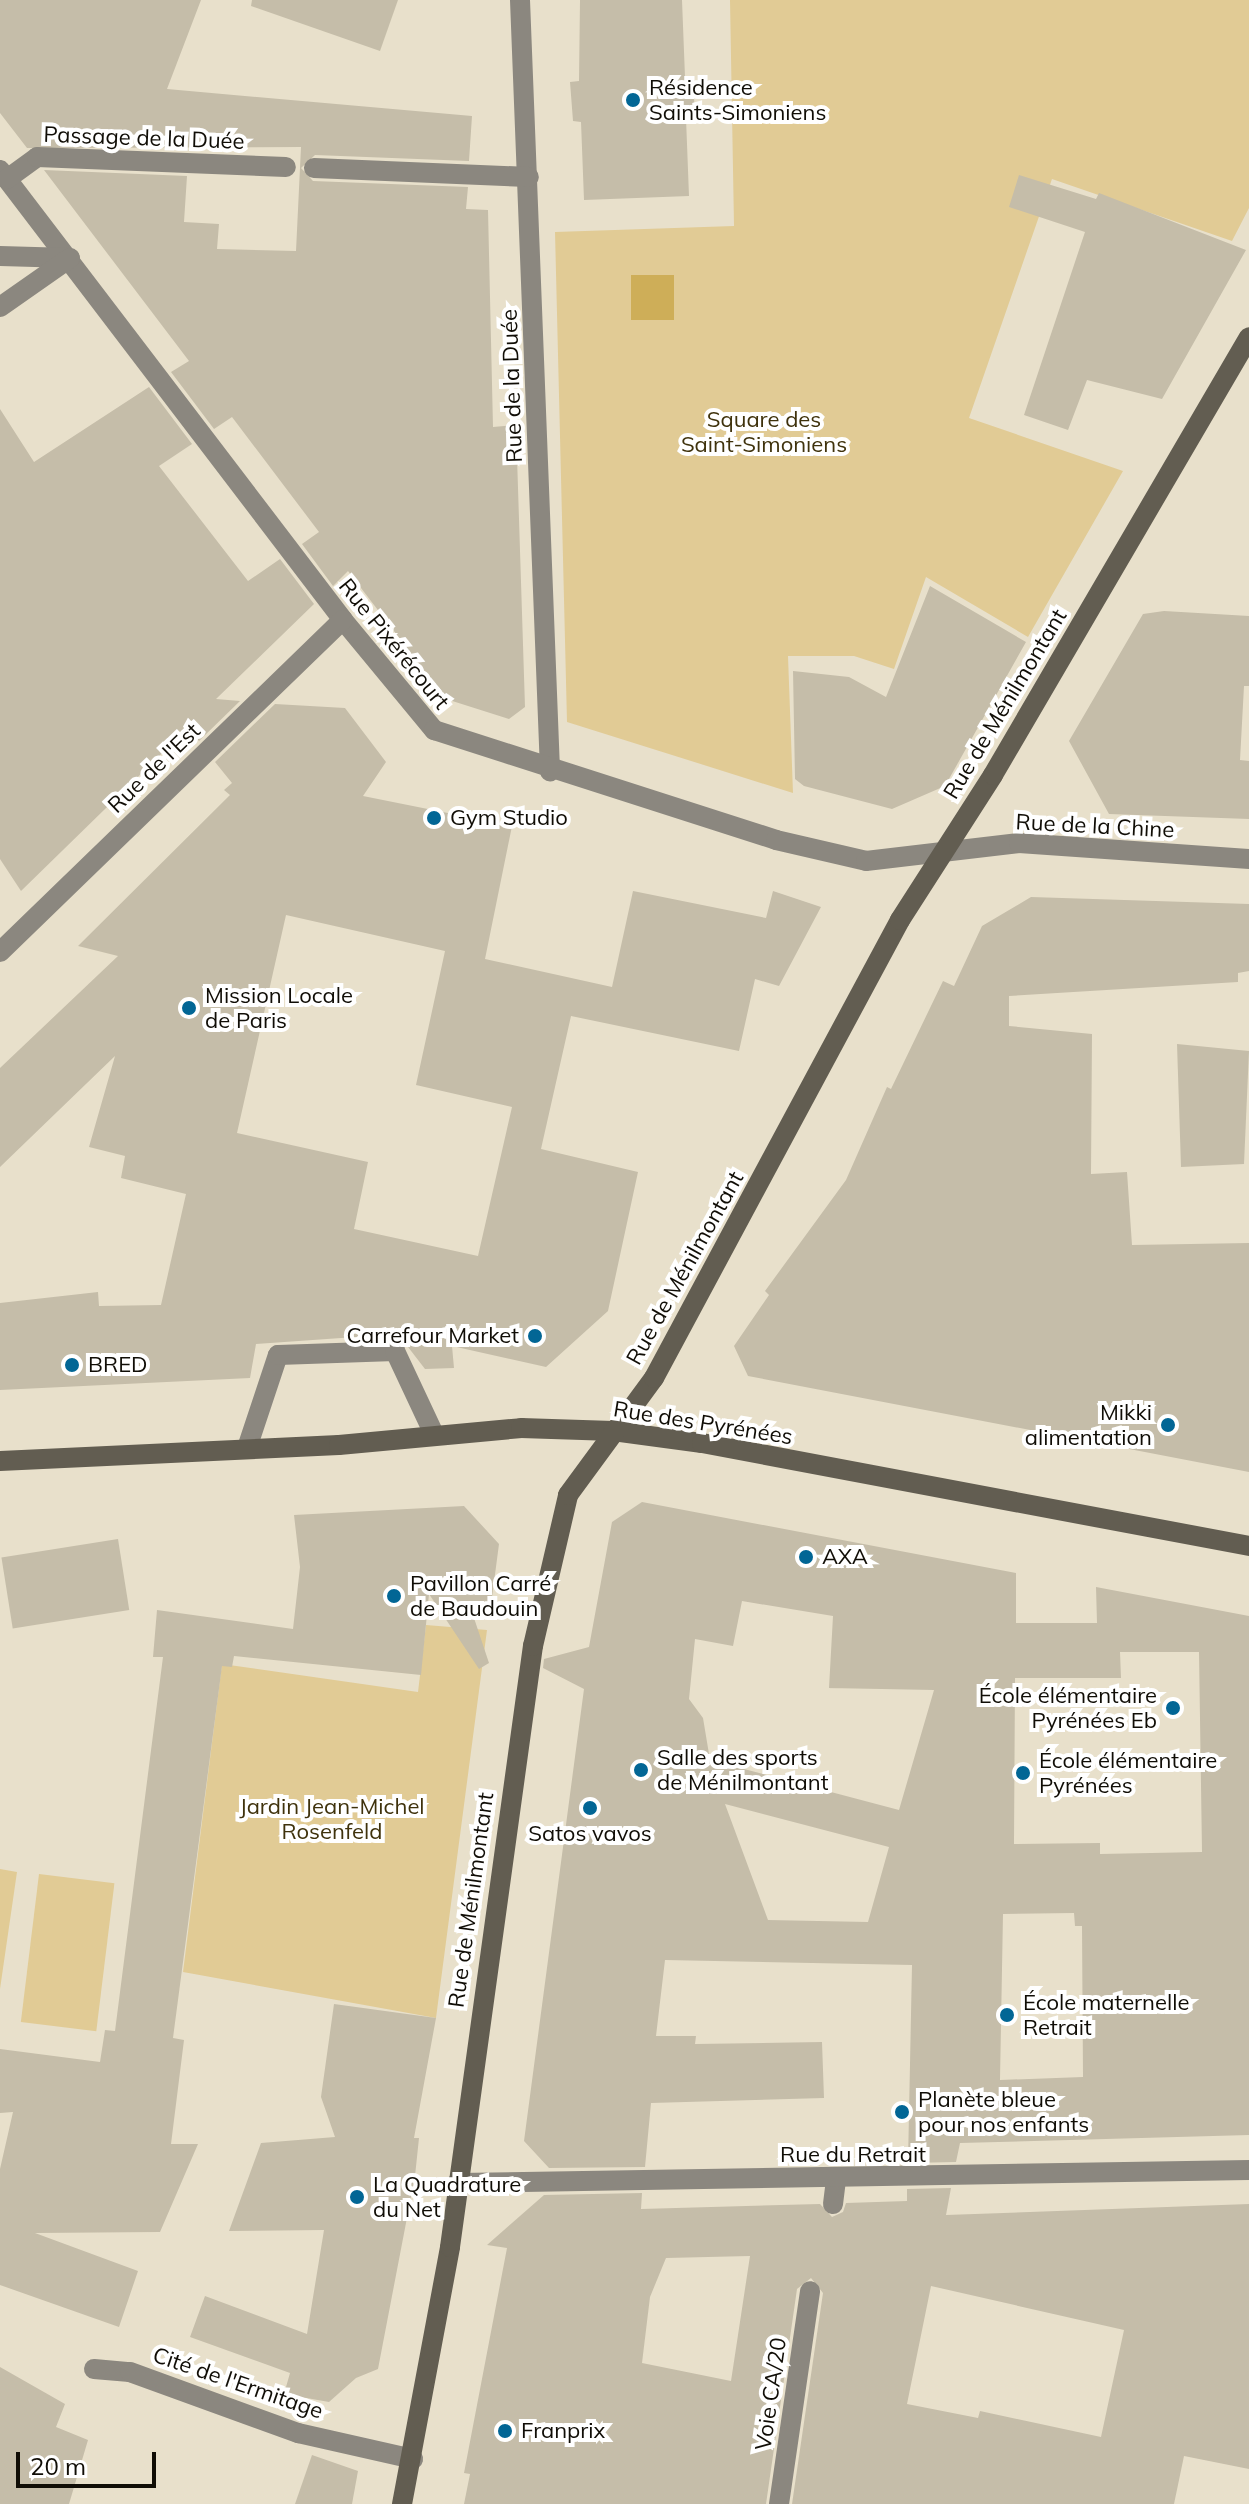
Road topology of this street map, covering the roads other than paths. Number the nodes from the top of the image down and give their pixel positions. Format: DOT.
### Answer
graph roads {
  1 [pos="520,0"];
  2 [pos="286,167"];
  3 [pos="314,168"];
  4 [pos="4,174"];
  5 [pos="529,177"];
  6 [pos="0,256"];
  7 [pos="70,258"];
  8 [pos="0,307"];
  9 [pos="1249,337"];
  10 [pos="343,620"];
  11 [pos="550,771"];
  12 [pos="939,854"];
  13 [pos="1249,859"];
  14 [pos="0,952"];
  15 [pos="613,1431"];
  16 [pos="433,1432"];
  17 [pos="247,1448"];
  18 [pos="0,1461"];
  19 [pos="1249,1546"];
  20 [pos="1249,2170"];
  21 [pos="836,2178"];
  22 [pos="457,2183"];
  23 [pos="833,2204"];
  24 [pos="810,2291"];
  25 [pos="94,2369"];
  26 [pos="413,2459"];
  27 [pos="402,2504"];
  28 [pos="779,2504"];
  1 -- 5 [label="street, Rue de la Duée"];
  2 -- 4 [label="street, Passage de la Duée"];
  3 -- 5 [label="street"];
  4 -- 7 [label="street, Rue Pixérécourt"];
  5 -- 11 [label="street, Rue de la Duée"];
  6 -- 7 [label="street"];
  7 -- 8 [label="street"];
  7 -- 10 [label="street, Rue Pixérécourt"];
  9 -- 12 [label="street, Rue de Ménilmontant"];
  10 -- 11 [label="street, Rue Pixérécourt"];
  10 -- 14 [label="street, Rue de l'Est"];
  11 -- 12 [label="street, Rue Pixérécourt"];
  12 -- 13 [label="street, Rue de la Chine"];
  12 -- 15 [label="street, Rue de Ménilmontant"];
  15 -- 16 [label="street, Rue des Pyrénées"];
  15 -- 19 [label="street, Rue des Pyrénées"];
  15 -- 22 [label="street, Rue de Ménilmontant"];
  16 -- 17 [label="street, Rue des Pyrénées"];
  16 -- 17 [label="street"];
  17 -- 18 [label="street, Rue des Pyrénées"];
  20 -- 21 [label="street, Rue du Retrait"];
  21 -- 22 [label="street, Rue du Retrait"];
  21 -- 23 [label="street"];
  22 -- 26 [label="street, Rue de Ménilmontant"];
  24 -- 28 [label="street, Voie CA/20"];
  25 -- 26 [label="street, Cité de l'Ermitage"];
  26 -- 27 [label="street, Rue de Ménilmontant"];
}
